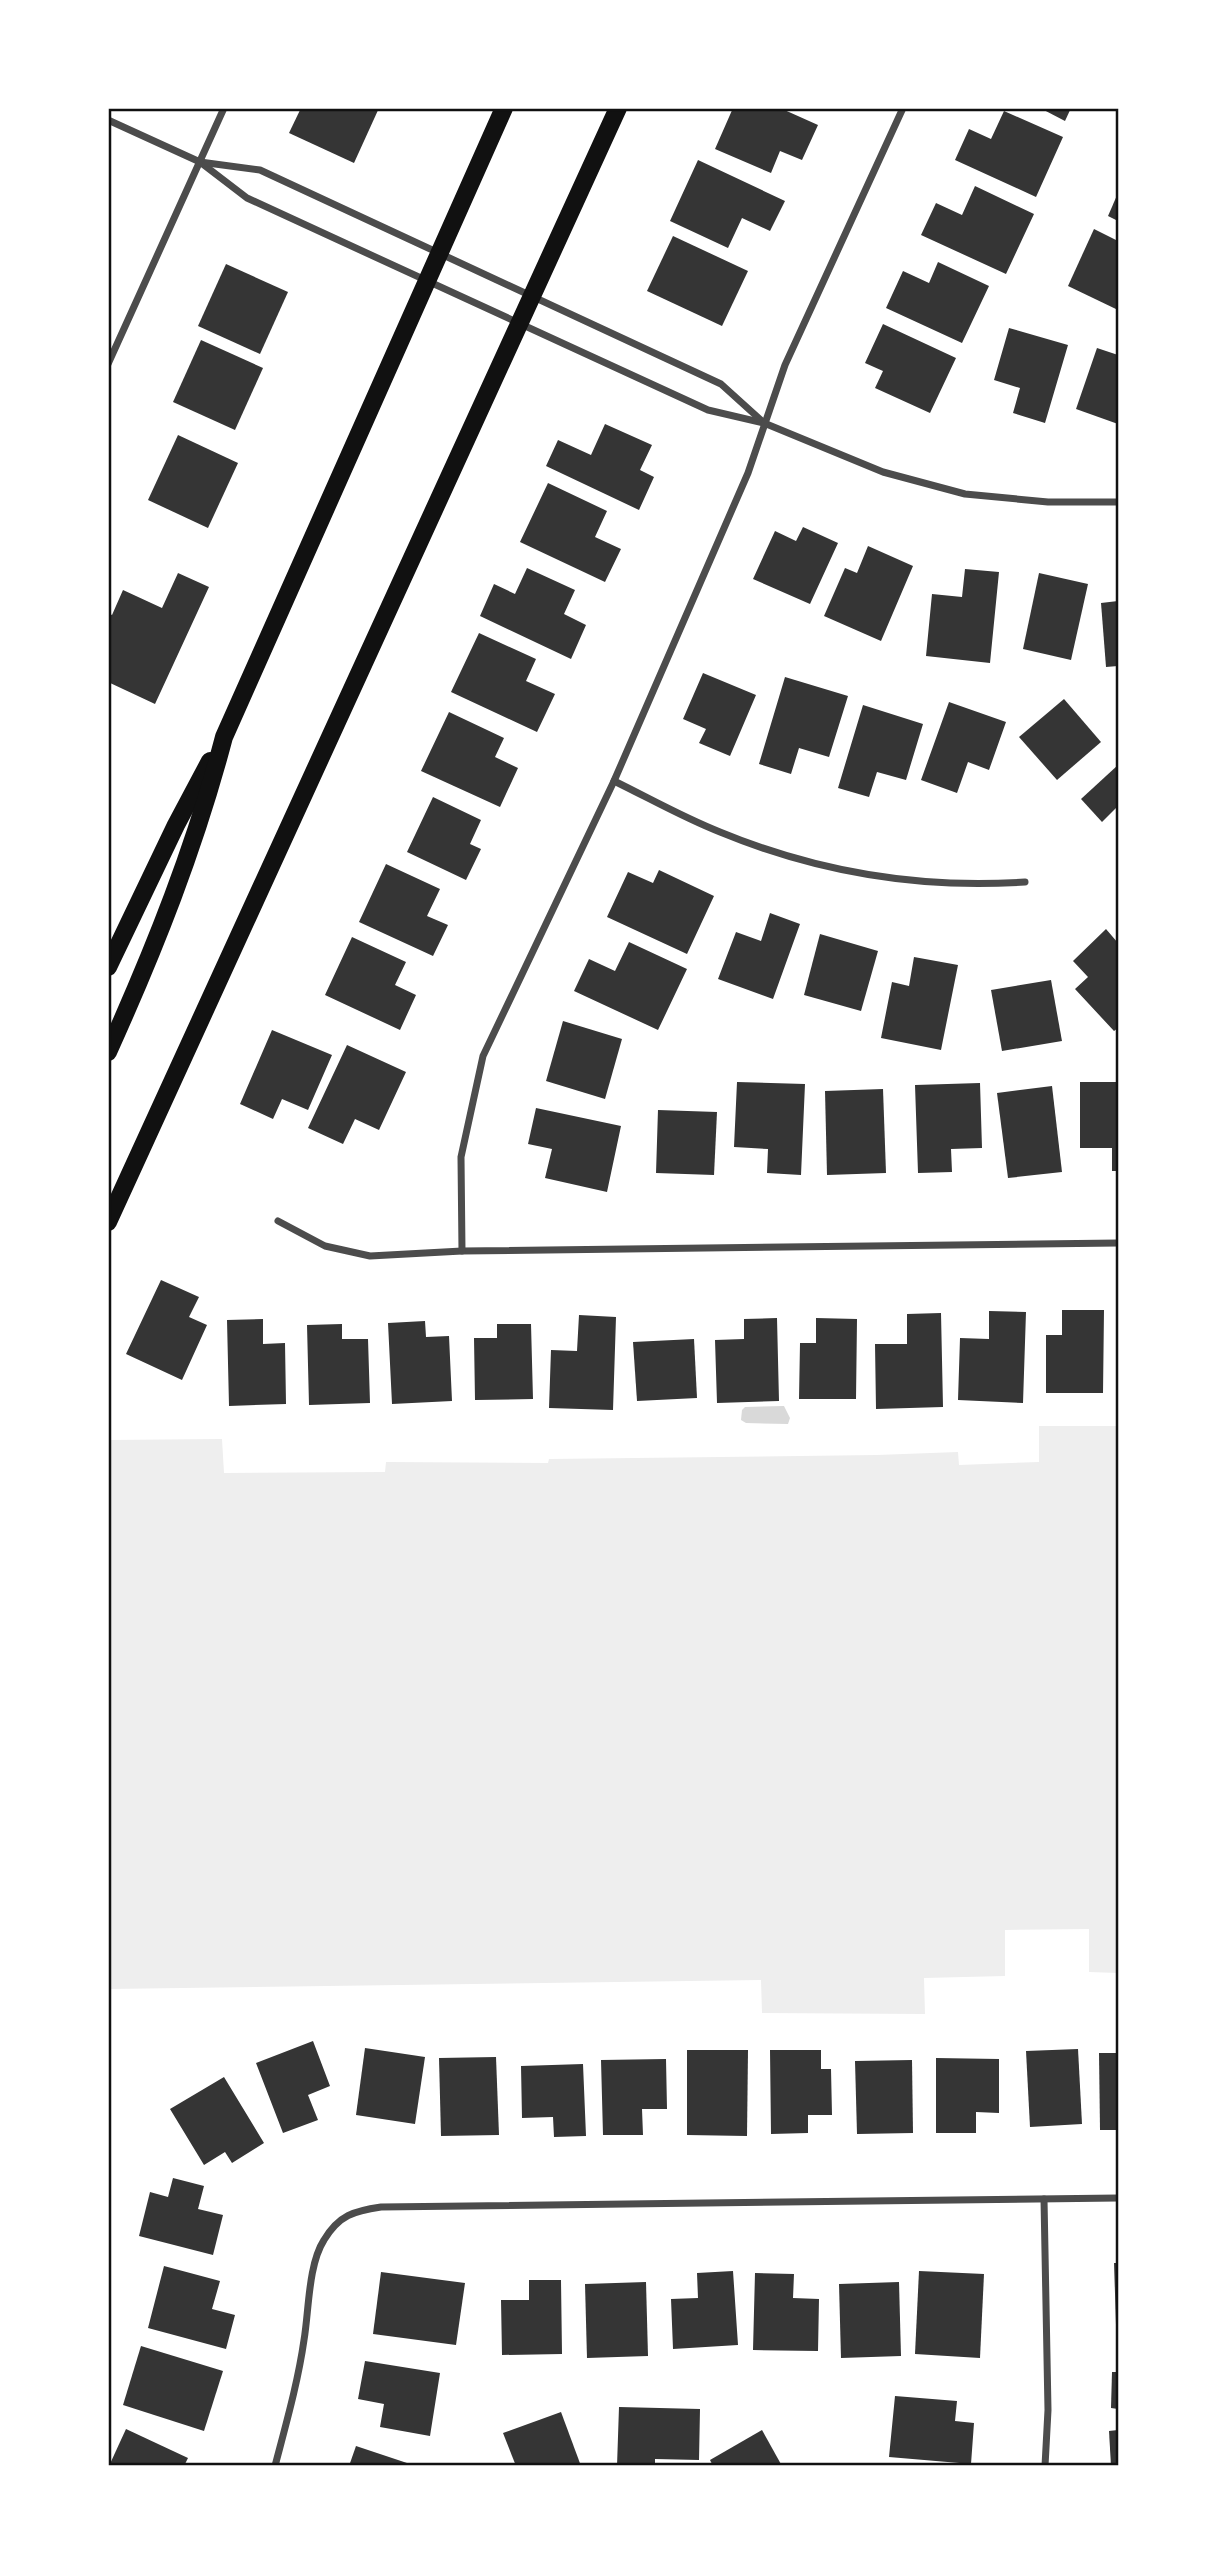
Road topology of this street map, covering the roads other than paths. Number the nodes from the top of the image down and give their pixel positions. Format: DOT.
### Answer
graph roads {
  1 [pos="224,108"];
  2 [pos="504,108"];
  3 [pos="618,108"];
  4 [pos="903,108"];
  5 [pos="108,120"];
  6 [pos="200,162"];
  7 [pos="439,253"];
  8 [pos="427,281"];
  9 [pos="532,297"];
  10 [pos="519,324"];
  11 [pos="108,365"];
  12 [pos="764,422"];
  13 [pos="1118,502"];
  14 [pos="224,737"];
  15 [pos="614,781"];
  16 [pos="1025,882"];
  17 [pos="108,967"];
  18 [pos="108,1052"];
  19 [pos="278,1221"];
  20 [pos="108,1222"];
  21 [pos="1118,1243"];
  22 [pos="462,1251"];
  23 [pos="1118,2198"];
  24 [pos="1044,2199"];
  25 [pos="275,2466"];
  26 [pos="1045,2466"];
  1 -- 6 [label="street"];
  2 -- 7 [label="main road"];
  3 -- 9 [label="main road"];
  4 -- 12 [label="street"];
  5 -- 6 [label="street"];
  6 -- 7 [label="street"];
  6 -- 8 [label="street"];
  6 -- 11 [label="street"];
  7 -- 8 [label="main road"];
  7 -- 9 [label="street"];
  8 -- 10 [label="street"];
  8 -- 14 [label="main road"];
  9 -- 10 [label="main road"];
  9 -- 12 [label="street"];
  10 -- 12 [label="street"];
  10 -- 20 [label="main road"];
  12 -- 13 [label="street"];
  12 -- 15 [label="street"];
  14 -- 17 [label="main road"];
  14 -- 18 [label="main road"];
  15 -- 16 [label="street"];
  15 -- 22 [label="street"];
  19 -- 22 [label="street"];
  21 -- 22 [label="street"];
  23 -- 24 [label="street"];
  24 -- 25 [label="street"];
  24 -- 26 [label="street"];
}
